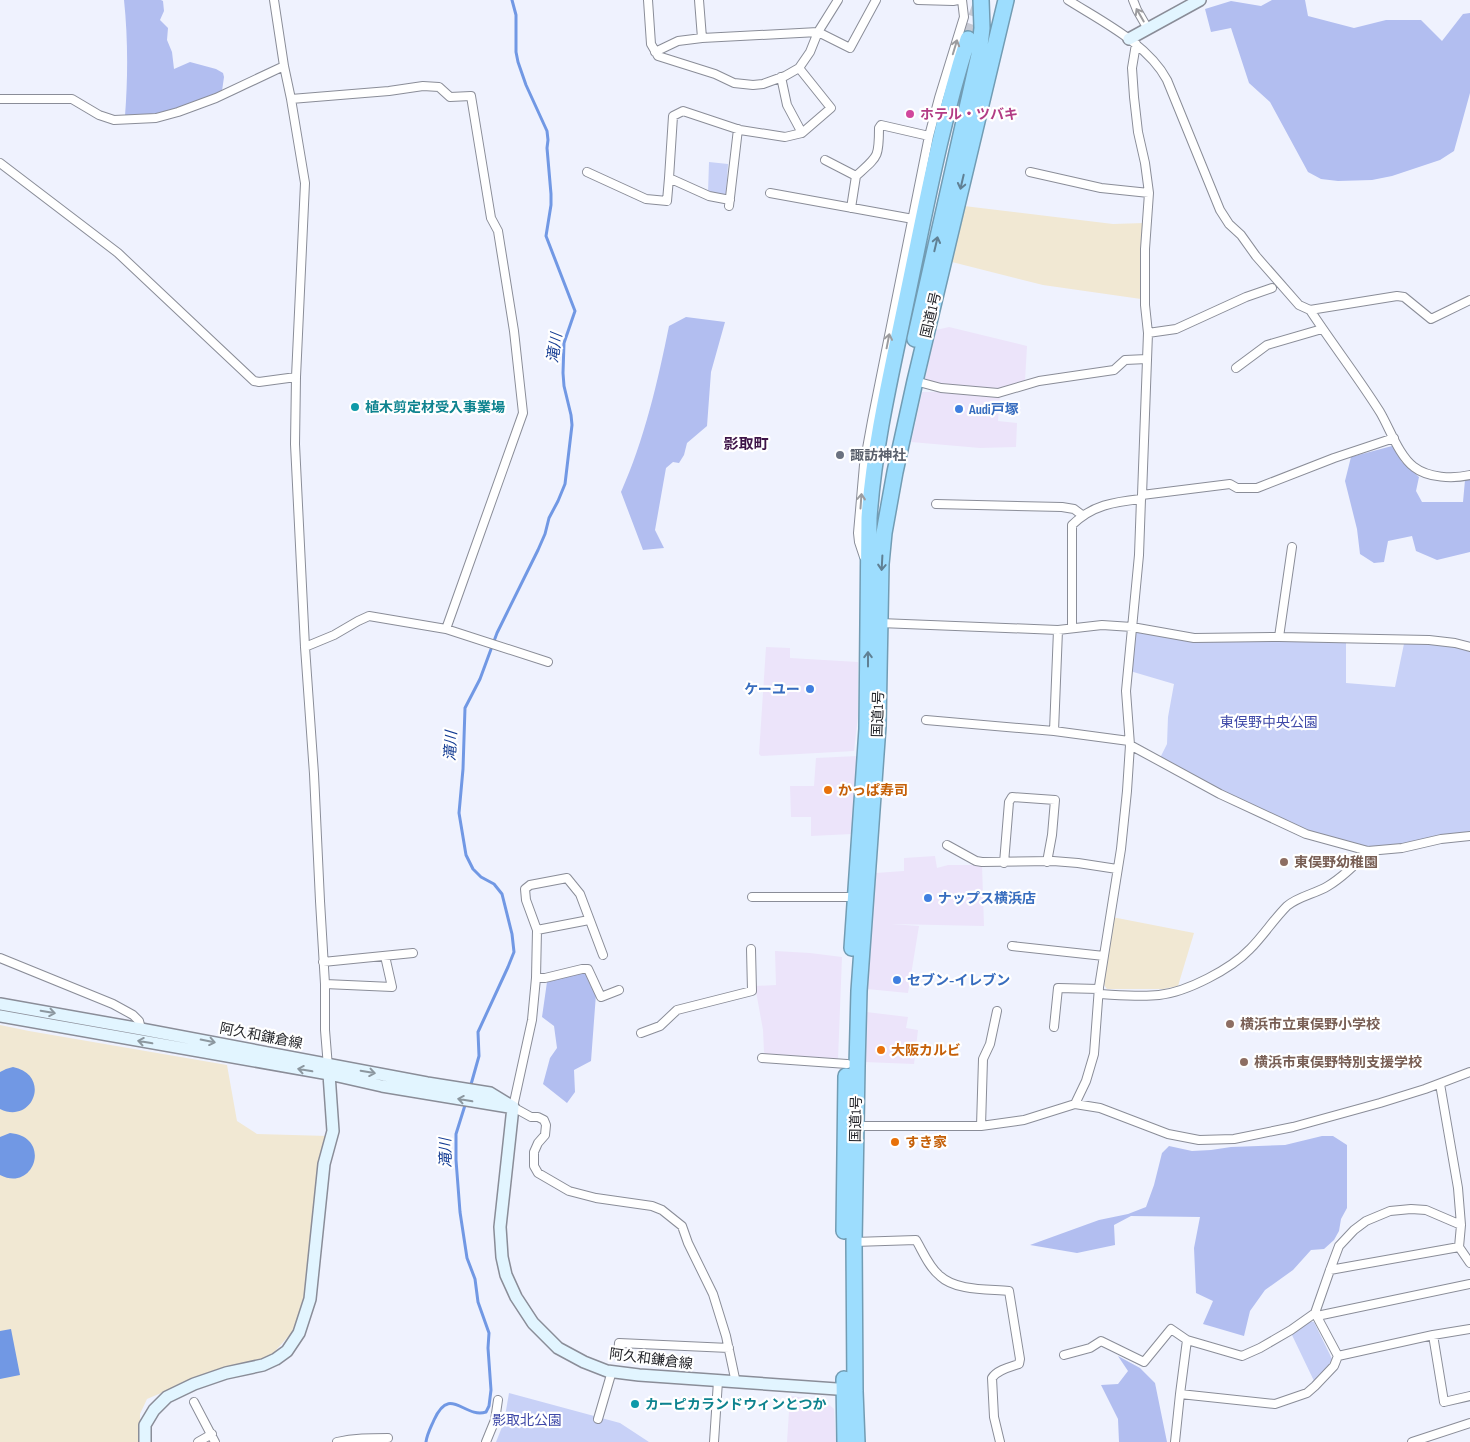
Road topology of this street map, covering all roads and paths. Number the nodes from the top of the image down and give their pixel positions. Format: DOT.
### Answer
graph roads {
  1 [pos="274,0"];
  2 [pos="648,0"];
  3 [pos="699,0"];
  4 [pos="838,0"];
  5 [pos="876,0"];
  6 [pos="918,0"];
  7 [pos="960,0"];
  8 [pos="981,0"];
  9 [pos="991,0"];
  10 [pos="1006,0"];
  11 [pos="1068,0"];
  12 [pos="1133,0"];
  13 [pos="1200,0"];
  14 [pos="1148,29"];
  15 [pos="818,32"];
  16 [pos="702,38"];
  17 [pos="968,39"];
  18 [pos="1133,42"];
  19 [pos="656,52"];
  20 [pos="284,66"];
  21 [pos="954,67"];
  22 [pos="799,68"];
  23 [pos="781,77"];
  24 [pos="0,99"];
  25 [pos="291,99"];
  26 [pos="738,130"];
  27 [pos="802,133"];
  28 [pos="973,134"];
  29 [pos="929,136"];
  30 [pos="825,160"];
  31 [pos="0,163"];
  32 [pos="587,172"];
  33 [pos="1030,172"];
  34 [pos="856,176"];
  35 [pos="669,178"];
  36 [pos="770,193"];
  37 [pos="1149,193"];
  38 [pos="851,208"];
  39 [pos="913,219"];
  40 [pos="1272,288"];
  41 [pos="1470,300"];
  42 [pos="1310,310"];
  43 [pos="1322,329"];
  44 [pos="1148,333"];
  45 [pos="1147,359"];
  46 [pos="1236,368"];
  47 [pos="296,377"];
  48 [pos="915,381"];
  49 [pos="1394,438"];
  50 [pos="1470,475"];
  51 [pos="1141,497"];
  52 [pos="936,504"];
  53 [pos="1082,515"];
  54 [pos="1292,547"];
  55 [pos="869,566"];
  56 [pos="880,623"];
  57 [pos="1132,626"];
  58 [pos="1072,628"];
  59 [pos="446,629"];
  60 [pos="1058,630"];
  61 [pos="1279,637"];
  62 [pos="305,646"];
  63 [pos="1470,647"];
  64 [pos="548,662"];
  65 [pos="926,720"];
  66 [pos="1054,731"];
  67 [pos="1129,743"];
  68 [pos="1470,836"];
  69 [pos="947,845"];
  70 [pos="1368,851"];
  71 [pos="1047,862"];
  72 [pos="1004,863"];
  73 [pos="1117,869"];
  74 [pos="752,897"];
  75 [pos="855,897"];
  76 [pos="589,920"];
  77 [pos="536,930"];
  78 [pos="1012,946"];
  79 [pos="751,948"];
  80 [pos="413,953"];
  81 [pos="604,955"];
  82 [pos="386,956"];
  83 [pos="1104,956"];
  84 [pos="0,958"];
  85 [pos="323,962"];
  86 [pos="536,978"];
  87 [pos="325,984"];
  88 [pos="618,990"];
  89 [pos="1099,992"];
  90 [pos="0,1004"];
  91 [pos="997,1011"];
  92 [pos="0,1016"];
  93 [pos="1054,1027"];
  94 [pos="141,1029"];
  95 [pos="641,1033"];
  96 [pos="762,1058"];
  97 [pos="847,1064"];
  98 [pos="328,1069"];
  99 [pos="1470,1072"];
  100 [pos="1440,1084"];
  101 [pos="1075,1104"];
  102 [pos="513,1107"];
  103 [pos="850,1126"];
  104 [pos="981,1126"];
  105 [pos="1461,1225"];
  106 [pos="854,1242"];
  107 [pos="1459,1247"];
  108 [pos="1470,1263"];
  109 [pos="1330,1270"];
  110 [pos="1470,1284"];
  111 [pos="1316,1314"];
  112 [pos="1470,1329"];
  113 [pos="1433,1335"];
  114 [pos="1187,1340"];
  115 [pos="729,1348"];
  116 [pos="1064,1355"];
  117 [pos="618,1356"];
  118 [pos="1338,1356"];
  119 [pos="612,1371"];
  120 [pos="718,1381"];
  121 [pos="736,1383"];
  122 [pos="850,1390"];
  123 [pos="1180,1394"];
  124 [pos="1470,1396"];
  125 [pos="498,1400"];
  126 [pos="194,1402"];
  127 [pos="598,1419"];
  128 [pos="1470,1423"];
  129 [pos="214,1438"];
  130 [pos="388,1438"];
  131 [pos="145,1442"];
  132 [pos="198,1442"];
  133 [pos="339,1442"];
  134 [pos="486,1442"];
  135 [pos="714,1442"];
  136 [pos="845,1442"];
  137 [pos="857,1442"];
  138 [pos="1000,1442"];
  139 [pos="1175,1442"];
  140 [pos="1412,1442"];
  1 -- 20 [label="street"];
  2 -- 19 [label="street"];
  3 -- 16 [label="street"];
  4 -- 15 [label="street"];
  5 -- 15 [label="street"];
  6 -- 7 [label="street"];
  21 -- 7 [label="street, one-way"];
  55 -- 8 [label="highway, one-way"];
  9 -- 28 [label="highway"];
  10 -- 28 [label="highway, 国道1号"];
  11 -- 18 [label="street"];
  14 -- 12 [label="street, one-way"];
  13 -- 14 [label="main road"];
  14 -- 18 [label="main road"];
  15 -- 16 [label="street"];
  15 -- 22 [label="street"];
  16 -- 19 [label="street"];
  17 -- 21 [label="highway, 国道1号"];
  18 -- 37 [label="street"];
  18 -- 42 [label="street"];
  19 -- 23 [label="street"];
  20 -- 24 [label="street"];
  20 -- 25 [label="street"];
  21 -- 29 [label="street"];
  21 -- 55 [label="highway, 国道1号"];
  22 -- 23 [label="street"];
  22 -- 27 [label="street"];
  23 -- 27 [label="street"];
  25 -- 47 [label="street"];
  25 -- 59 [label="street"];
  26 -- 27 [label="street"];
  26 -- 35 [label="street"];
  26 -- 35 [label="street"];
  28 -- 48 [label="highway, 国道1号, one-way"];
  29 -- 34 [label="street"];
  29 -- 39 [label="street"];
  30 -- 34 [label="street"];
  31 -- 47 [label="street"];
  32 -- 35 [label="street"];
  33 -- 37 [label="street"];
  34 -- 38 [label="street"];
  36 -- 38 [label="street"];
  37 -- 44 [label="street"];
  38 -- 39 [label="street"];
  55 -- 39 [label="street, one-way"];
  40 -- 44 [label="street"];
  41 -- 42 [label="street"];
  42 -- 43 [label="street"];
  43 -- 46 [label="street"];
  43 -- 49 [label="street"];
  44 -- 45 [label="street"];
  45 -- 48 [label="street"];
  45 -- 51 [label="street"];
  47 -- 62 [label="street"];
  48 -- 56 [label="highway, 国道1号, one-way"];
  49 -- 50 [label="street"];
  49 -- 51 [label="street"];
  51 -- 53 [label="street"];
  51 -- 57 [label="street"];
  52 -- 53 [label="street"];
  53 -- 58 [label="street"];
  54 -- 61 [label="street"];
  75 -- 55 [label="highway, 国道1号, one-way"];
  56 -- 60 [label="street"];
  56 -- 103 [label="highway, 国道1号"];
  57 -- 58 [label="street"];
  57 -- 61 [label="street"];
  57 -- 67 [label="street"];
  58 -- 60 [label="street"];
  59 -- 62 [label="street"];
  59 -- 64 [label="street"];
  60 -- 66 [label="street"];
  61 -- 63 [label="street"];
  62 -- 85 [label="street"];
  65 -- 66 [label="street"];
  66 -- 67 [label="street"];
  67 -- 70 [label="street"];
  67 -- 73 [label="street"];
  68 -- 70 [label="street"];
  69 -- 72 [label="street"];
  70 -- 89 [label="street"];
  71 -- 72 [label="street"];
  71 -- 72 [label="street"];
  71 -- 73 [label="street"];
  73 -- 83 [label="street"];
  74 -- 75 [label="street"];
  75 -- 97 [label="highway, 国道1号"];
  76 -- 77 [label="street"];
  76 -- 77 [label="street"];
  76 -- 81 [label="street"];
  77 -- 86 [label="street"];
  78 -- 83 [label="street"];
  79 -- 95 [label="street"];
  80 -- 82 [label="street"];
  82 -- 85 [label="street"];
  82 -- 87 [label="street"];
  83 -- 89 [label="street"];
  84 -- 94 [label="street"];
  85 -- 87 [label="street"];
  86 -- 88 [label="street"];
  86 -- 102 [label="street"];
  87 -- 98 [label="street"];
  89 -- 93 [label="street"];
  89 -- 101 [label="street"];
  90 -- 94 [label="main road, 阿久和鎌倉線, one-way"];
  91 -- 104 [label="street"];
  98 -- 92 [label="main road, 阿久和鎌倉線, one-way"];
  94 -- 98 [label="main road, 阿久和鎌倉線, one-way"];
  96 -- 97 [label="street"];
  97 -- 103 [label="highway, 国道1号"];
  98 -- 102 [label="main road, 阿久和鎌倉線"];
  98 -- 131 [label="main road"];
  99 -- 100 [label="street"];
  100 -- 101 [label="street"];
  100 -- 105 [label="street"];
  101 -- 104 [label="street"];
  102 -- 115 [label="street"];
  102 -- 119 [label="main road, 阿久和鎌倉線"];
  103 -- 104 [label="street"];
  103 -- 106 [label="highway, 国道1号"];
  103 -- 122 [label="highway, 国道1号"];
  105 -- 107 [label="street"];
  105 -- 109 [label="street"];
  106 -- 122 [label="highway, 国道1号"];
  106 -- 138 [label="street"];
  107 -- 108 [label="street"];
  107 -- 109 [label="street"];
  109 -- 111 [label="street"];
  110 -- 111 [label="street"];
  111 -- 114 [label="street"];
  111 -- 118 [label="street"];
  112 -- 113 [label="street"];
  113 -- 118 [label="street"];
  113 -- 124 [label="street"];
  114 -- 116 [label="street"];
  114 -- 123 [label="street"];
  115 -- 117 [label="street"];
  115 -- 121 [label="street"];
  118 -- 123 [label="street"];
  119 -- 120 [label="main road, 阿久和鎌倉線"];
  119 -- 127 [label="street"];
  120 -- 121 [label="main road, 阿久和鎌倉線"];
  120 -- 135 [label="street"];
  121 -- 122 [label="main road, 阿久和鎌倉線"];
  122 -- 136 [label="highway, 国道1号"];
  122 -- 137 [label="highway, 国道1号"];
  123 -- 139 [label="street"];
  125 -- 134 [label="street"];
  126 -- 129 [label="street"];
  128 -- 140 [label="street"];
  129 -- 132 [label="street"];
  130 -- 133 [label="street"];
}
